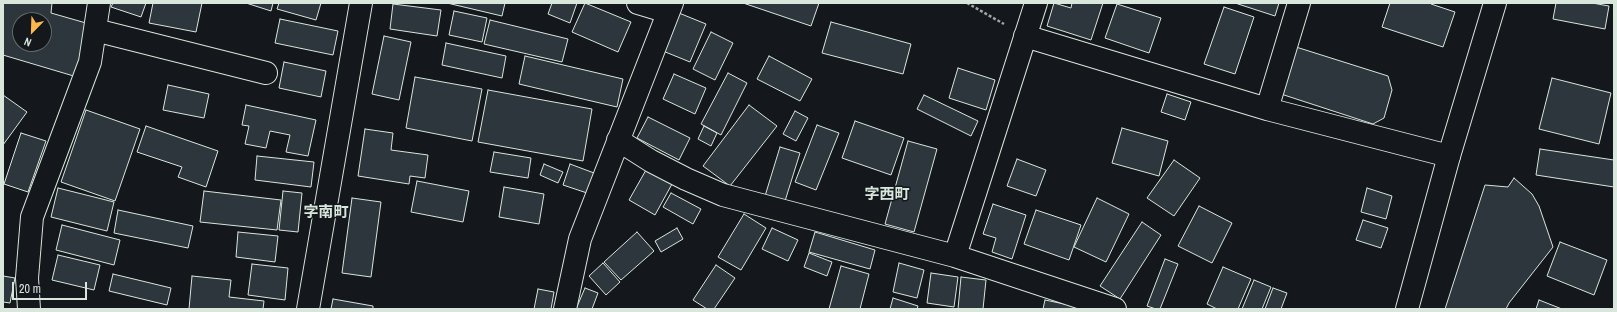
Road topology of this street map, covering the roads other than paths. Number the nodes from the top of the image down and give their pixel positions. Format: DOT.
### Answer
graph roads {
  1 [pos="99,3"];
  2 [pos="361,3"];
  3 [pos="638,3"];
  4 [pos="1036,3"];
  5 [pos="1299,3"];
  6 [pos="1495,3"];
  7 [pos="670,7"];
  8 [pos="95,30"];
  9 [pos="1025,36"];
  10 [pos="266,73"];
  11 [pos="1267,109"];
  12 [pos="618,140"];
  13 [pos="1449,156"];
  14 [pos="956,256"];
  15 [pos="29,309"];
  16 [pos="308,309"];
  17 [pos="565,309"];
  18 [pos="1115,309"];
  19 [pos="1407,309"];
  1 -- 8 [label="street"];
  2 -- 16 [label="street"];
  3 -- 7 [label="street"];
  4 -- 9 [label="street"];
  5 -- 11 [label="street"];
  6 -- 13 [label="street"];
  7 -- 12 [label="street"];
  8 -- 10 [label="street"];
  8 -- 15 [label="street"];
  9 -- 11 [label="street"];
  9 -- 14 [label="street"];
  11 -- 13 [label="street"];
  12 -- 14 [label="street"];
  12 -- 17 [label="street"];
  13 -- 19 [label="street"];
  14 -- 18 [label="street"];
}
